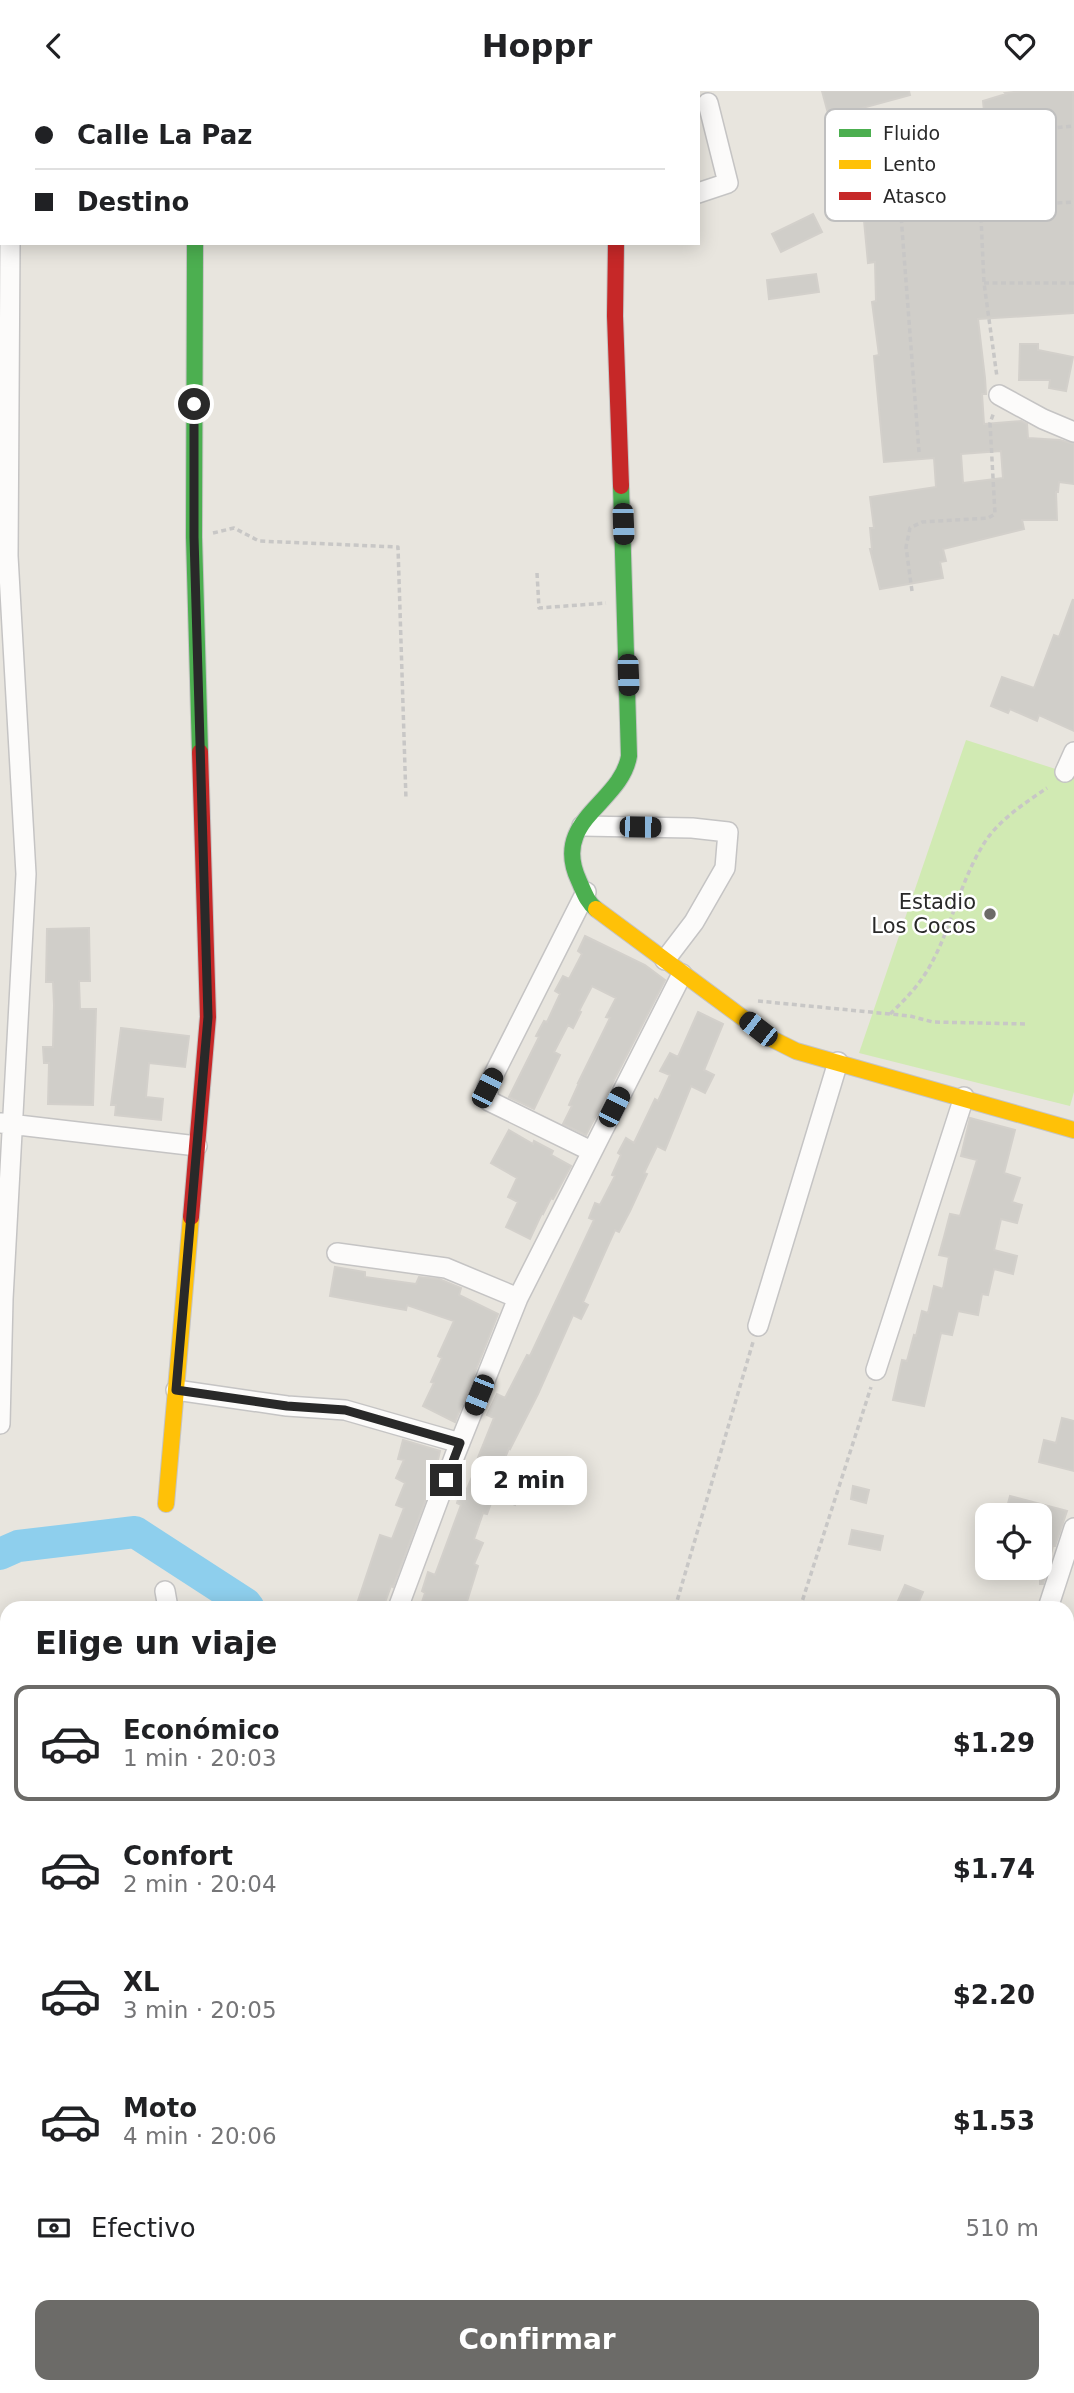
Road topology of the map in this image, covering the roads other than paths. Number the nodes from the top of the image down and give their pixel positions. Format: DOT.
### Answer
graph roads {
  1 [pos="708,103"];
  2 [pos="700,192"];
  3 [pos="10,245"];
  4 [pos="195,245"];
  5 [pos="616,245"];
  6 [pos="999,395"];
  7 [pos="1074,432"];
  8 [pos="4,556"];
  9 [pos="1074,752"];
  10 [pos="1065,772"];
  11 [pos="582,825"];
  12 [pos="586,892"];
  13 [pos="665,960"];
  14 [pos="682,974"];
  15 [pos="9,1038"];
  16 [pos="838,1062"];
  17 [pos="964,1097"];
  18 [pos="6,1123"];
  19 [pos="1074,1130"];
  20 [pos="197,1146"];
  21 [pos="591,1151"];
  22 [pos="337,1254"];
  23 [pos="518,1299"];
  24 [pos="758,1326"];
  25 [pos="876,1370"];
  26 [pos="176,1390"];
  27 [pos="0,1424"];
  28 [pos="460,1443"];
  29 [pos="166,1504"];
  30 [pos="1074,1528"];
  31 [pos="1068,1564"];
  32 [pos="401,1601"];
  33 [pos="1051,1601"];
  1 -- 2 [label="street"];
  3 -- 8 [label="street"];
  4 -- 20 [label="street"];
  5 -- 11 [label="street"];
  6 -- 7 [label="street"];
  8 -- 15 [label="street"];
  9 -- 10 [label="street"];
  11 -- 12 [label="street"];
  11 -- 13 [label="street"];
  12 -- 13 [label="street"];
  12 -- 21 [label="street"];
  13 -- 14 [label="street"];
  14 -- 16 [label="street"];
  14 -- 21 [label="street"];
  15 -- 18 [label="street"];
  16 -- 17 [label="street"];
  16 -- 24 [label="street"];
  17 -- 19 [label="street"];
  17 -- 25 [label="street"];
  18 -- 20 [label="street"];
  18 -- 27 [label="street"];
  20 -- 26 [label="street"];
  21 -- 23 [label="street"];
  22 -- 23 [label="street"];
  23 -- 28 [label="street"];
  26 -- 28 [label="street"];
  26 -- 29 [label="street"];
  28 -- 32 [label="street"];
  30 -- 31 [label="street"];
  31 -- 33 [label="street"];
}
